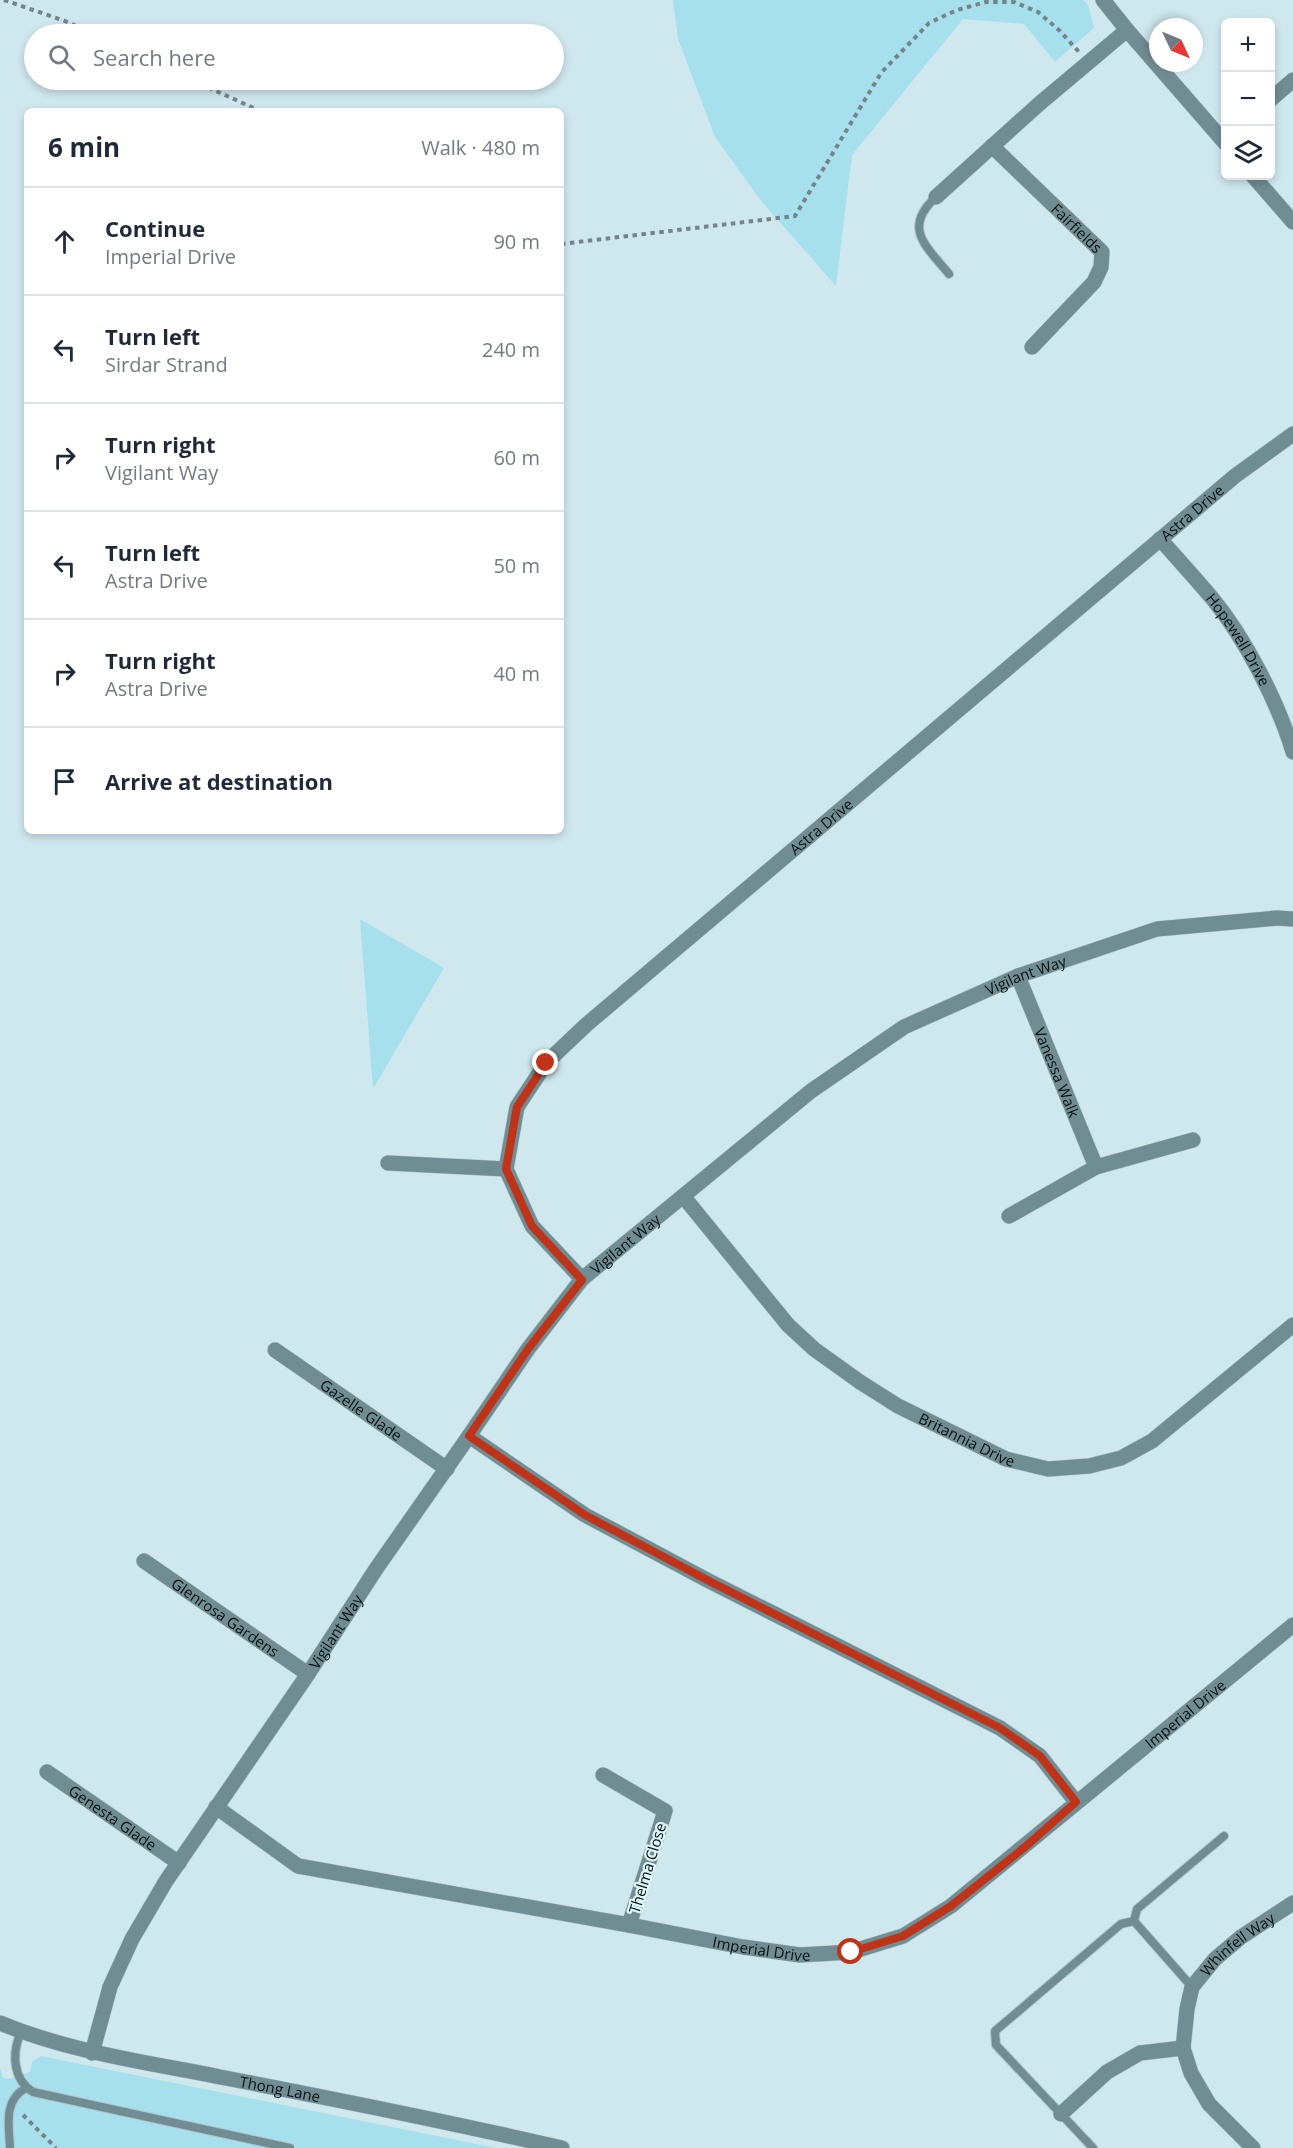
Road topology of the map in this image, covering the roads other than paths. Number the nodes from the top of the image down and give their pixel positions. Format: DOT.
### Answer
graph roads {
  1 [pos="1103,0"];
  2 [pos="1127,30"];
  3 [pos="1293,80"];
  4 [pos="1275,96"];
  5 [pos="1221,137"];
  6 [pos="992,146"];
  7 [pos="1256,180"];
  8 [pos="936,197"];
  9 [pos="1293,222"];
  10 [pos="949,274"];
  11 [pos="1032,347"];
  12 [pos="1293,434"];
  13 [pos="1160,539"];
  14 [pos="1293,752"];
  15 [pos="1293,919"];
  16 [pos="1018,976"];
  17 [pos="1193,1140"];
  18 [pos="388,1163"];
  19 [pos="1096,1167"];
  20 [pos="506,1169"];
  21 [pos="683,1196"];
  22 [pos="1009,1216"];
  23 [pos="582,1280"];
  24 [pos="1293,1325"];
  25 [pos="275,1350"];
  26 [pos="469,1436"];
  27 [pos="447,1469"];
  28 [pos="144,1561"];
  29 [pos="1293,1625"];
  30 [pos="308,1674"];
  31 [pos="47,1772"];
  32 [pos="603,1775"];
  33 [pos="1076,1802"];
  34 [pos="216,1807"];
  35 [pos="1224,1836"];
  36 [pos="179,1863"];
  37 [pos="1293,1902"];
  38 [pos="1134,1921"];
  39 [pos="629,1925"];
  40 [pos="1192,1987"];
  41 [pos="0,2023"];
  42 [pos="21,2032"];
  43 [pos="1183,2048"];
  44 [pos="92,2052"];
  45 [pos="26,2088"];
  46 [pos="1061,2114"];
  47 [pos="10,2148"];
  48 [pos="290,2148"];
  49 [pos="562,2148"];
  50 [pos="1093,2148"];
  51 [pos="1254,2148"];
  1 -- 2 [label="street"];
  2 -- 5 [label="street"];
  2 -- 6 [label="street"];
  3 -- 4 [label="street"];
  6 -- 8 [label="street"];
  6 -- 11 [label="street, Fairfields"];
  7 -- 9 [label="street"];
  8 -- 10 [label="lane"];
  12 -- 13 [label="street, Astra Drive"];
  13 -- 14 [label="street, Hopewell Drive"];
  13 -- 20 [label="street, Astra Drive"];
  15 -- 16 [label="street, Vigilant Way"];
  16 -- 19 [label="street, Vanessa Walk"];
  16 -- 21 [label="street, Vigilant Way"];
  17 -- 19 [label="street"];
  18 -- 20 [label="street"];
  19 -- 22 [label="street"];
  20 -- 23 [label="street"];
  21 -- 23 [label="street, Vigilant Way"];
  21 -- 24 [label="street, Britannia Drive"];
  23 -- 26 [label="street, Vigilant Way"];
  25 -- 27 [label="street, Gazelle Glade"];
  26 -- 27 [label="street, Vigilant Way"];
  26 -- 33 [label="street"];
  27 -- 30 [label="street, Vigilant Way"];
  28 -- 30 [label="street, Glenrosa Gardens"];
  29 -- 33 [label="street, Imperial Drive"];
  30 -- 34 [label="street, Vigilant Way"];
  31 -- 36 [label="street, Genesta Glade"];
  32 -- 39 [label="street, Thelma Close"];
  33 -- 39 [label="street, Imperial Drive"];
  34 -- 36 [label="street, Vigilant Way"];
  34 -- 39 [label="street, Imperial Drive"];
  35 -- 38 [label="lane"];
  36 -- 44 [label="street, Vigilant Way"];
  37 -- 40 [label="street, Whinfell Way"];
  38 -- 40 [label="lane"];
  38 -- 46 [label="lane"];
  40 -- 43 [label="street, Whinfell Way"];
  41 -- 42 [label="street, Thong Lane"];
  42 -- 44 [label="street, Thong Lane"];
  42 -- 45 [label="lane"];
  43 -- 46 [label="street"];
  43 -- 51 [label="street, Whinfell Way"];
  44 -- 49 [label="street, Thong Lane"];
  45 -- 47 [label="lane"];
  45 -- 48 [label="lane"];
  46 -- 50 [label="lane"];
}
